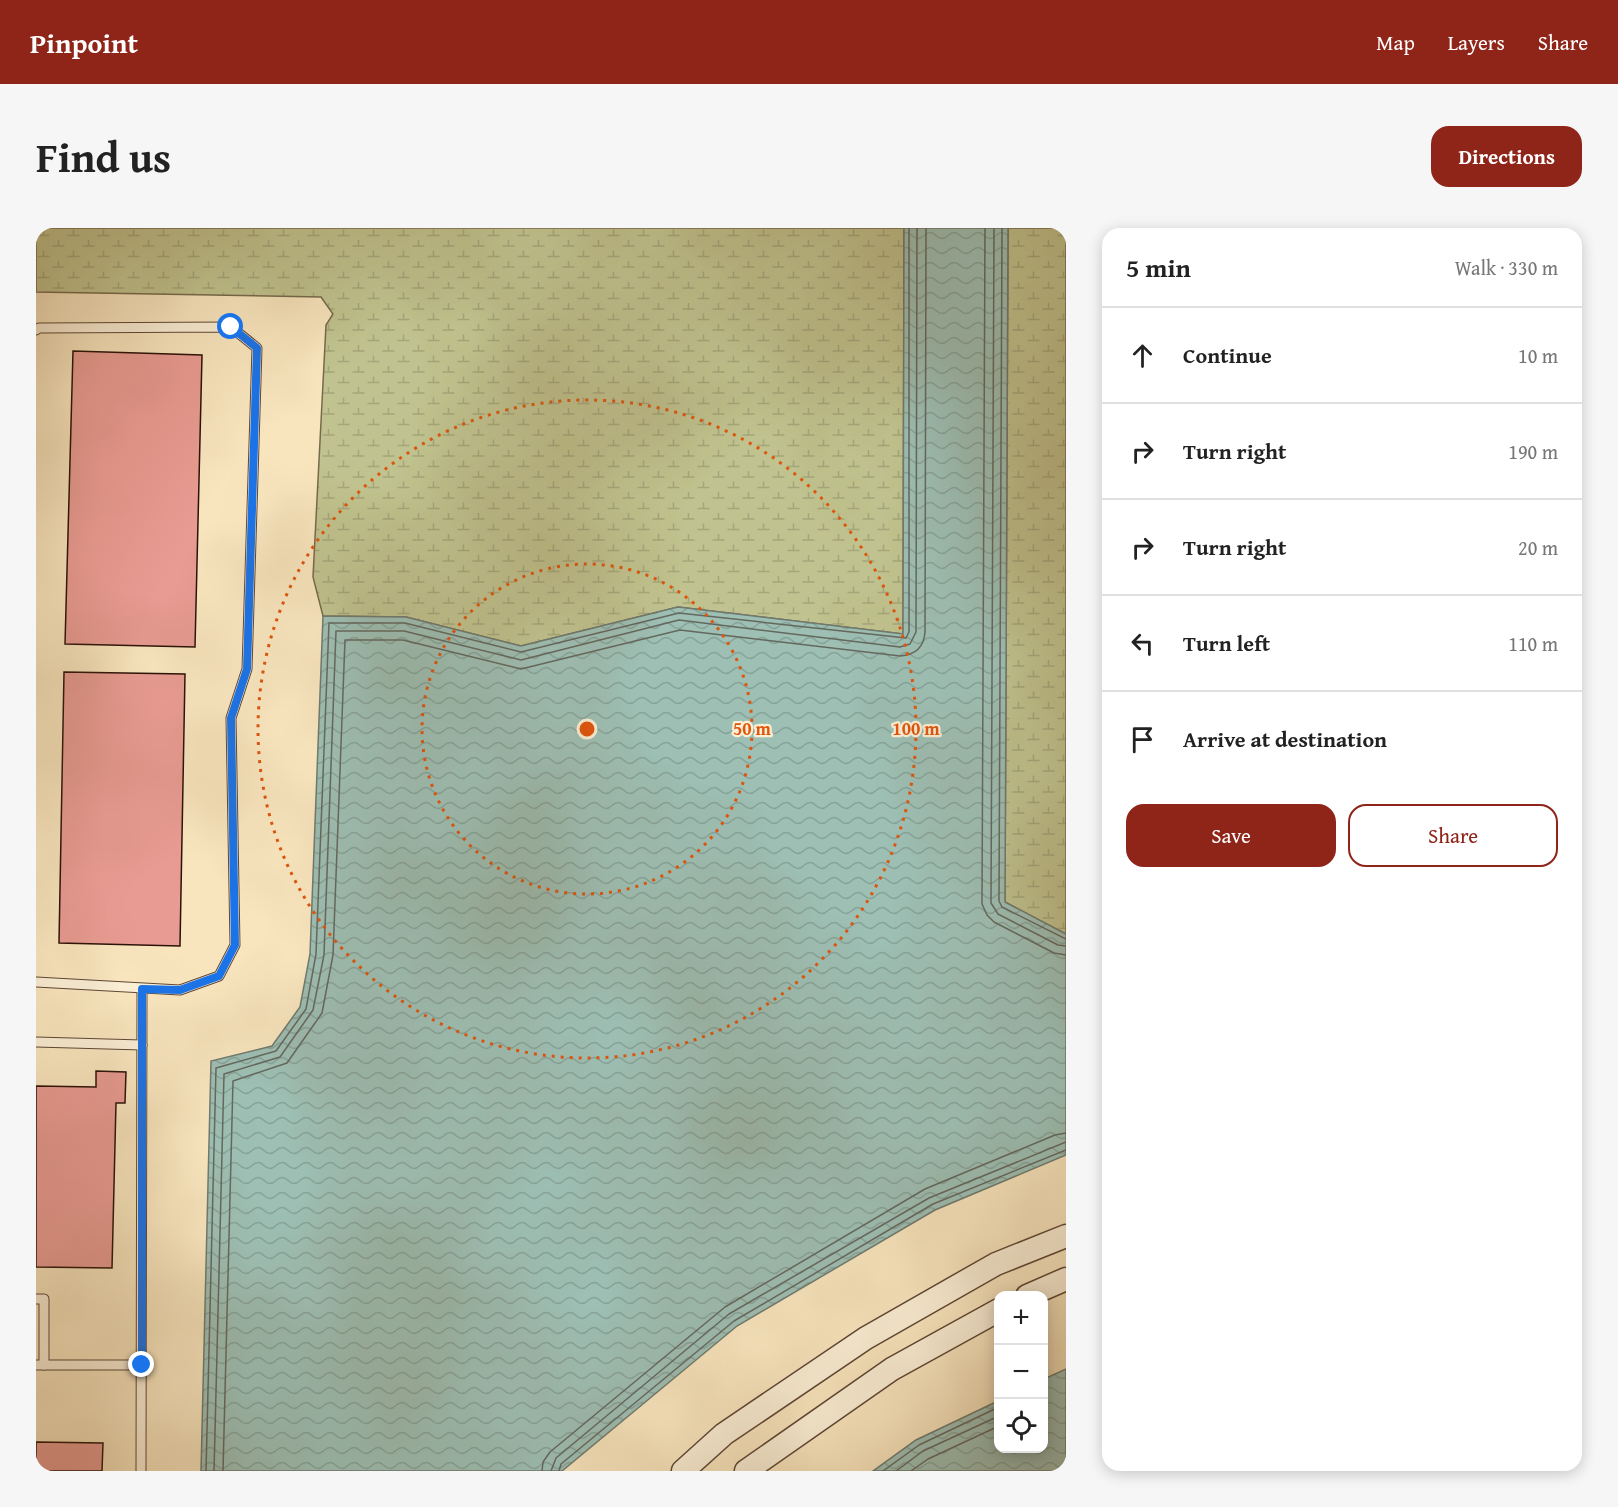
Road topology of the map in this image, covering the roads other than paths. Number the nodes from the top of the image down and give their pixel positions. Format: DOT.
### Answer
graph roads {
  1 [pos="36,330"];
  2 [pos="36,982"];
  3 [pos="142,989"];
  4 [pos="36,1042"];
  5 [pos="142,1045"];
  6 [pos="1066,1236"];
  7 [pos="1066,1279"];
  8 [pos="1038,1291"];
  9 [pos="36,1299"];
  10 [pos="994,1313"];
  11 [pos="40,1365"];
  12 [pos="142,1365"];
  13 [pos="141,1471"];
  14 [pos="683,1471"];
  15 [pos="746,1471"];
  1 -- 3 [label="lane"];
  2 -- 3 [label="lane"];
  3 -- 5 [label="lane"];
  4 -- 5 [label="lane"];
  5 -- 12 [label="lane"];
  6 -- 14 [label="street"];
  7 -- 8 [label="street"];
  9 -- 11 [label="lane"];
  10 -- 15 [label="street"];
  11 -- 12 [label="lane"];
  12 -- 13 [label="lane"];
}
